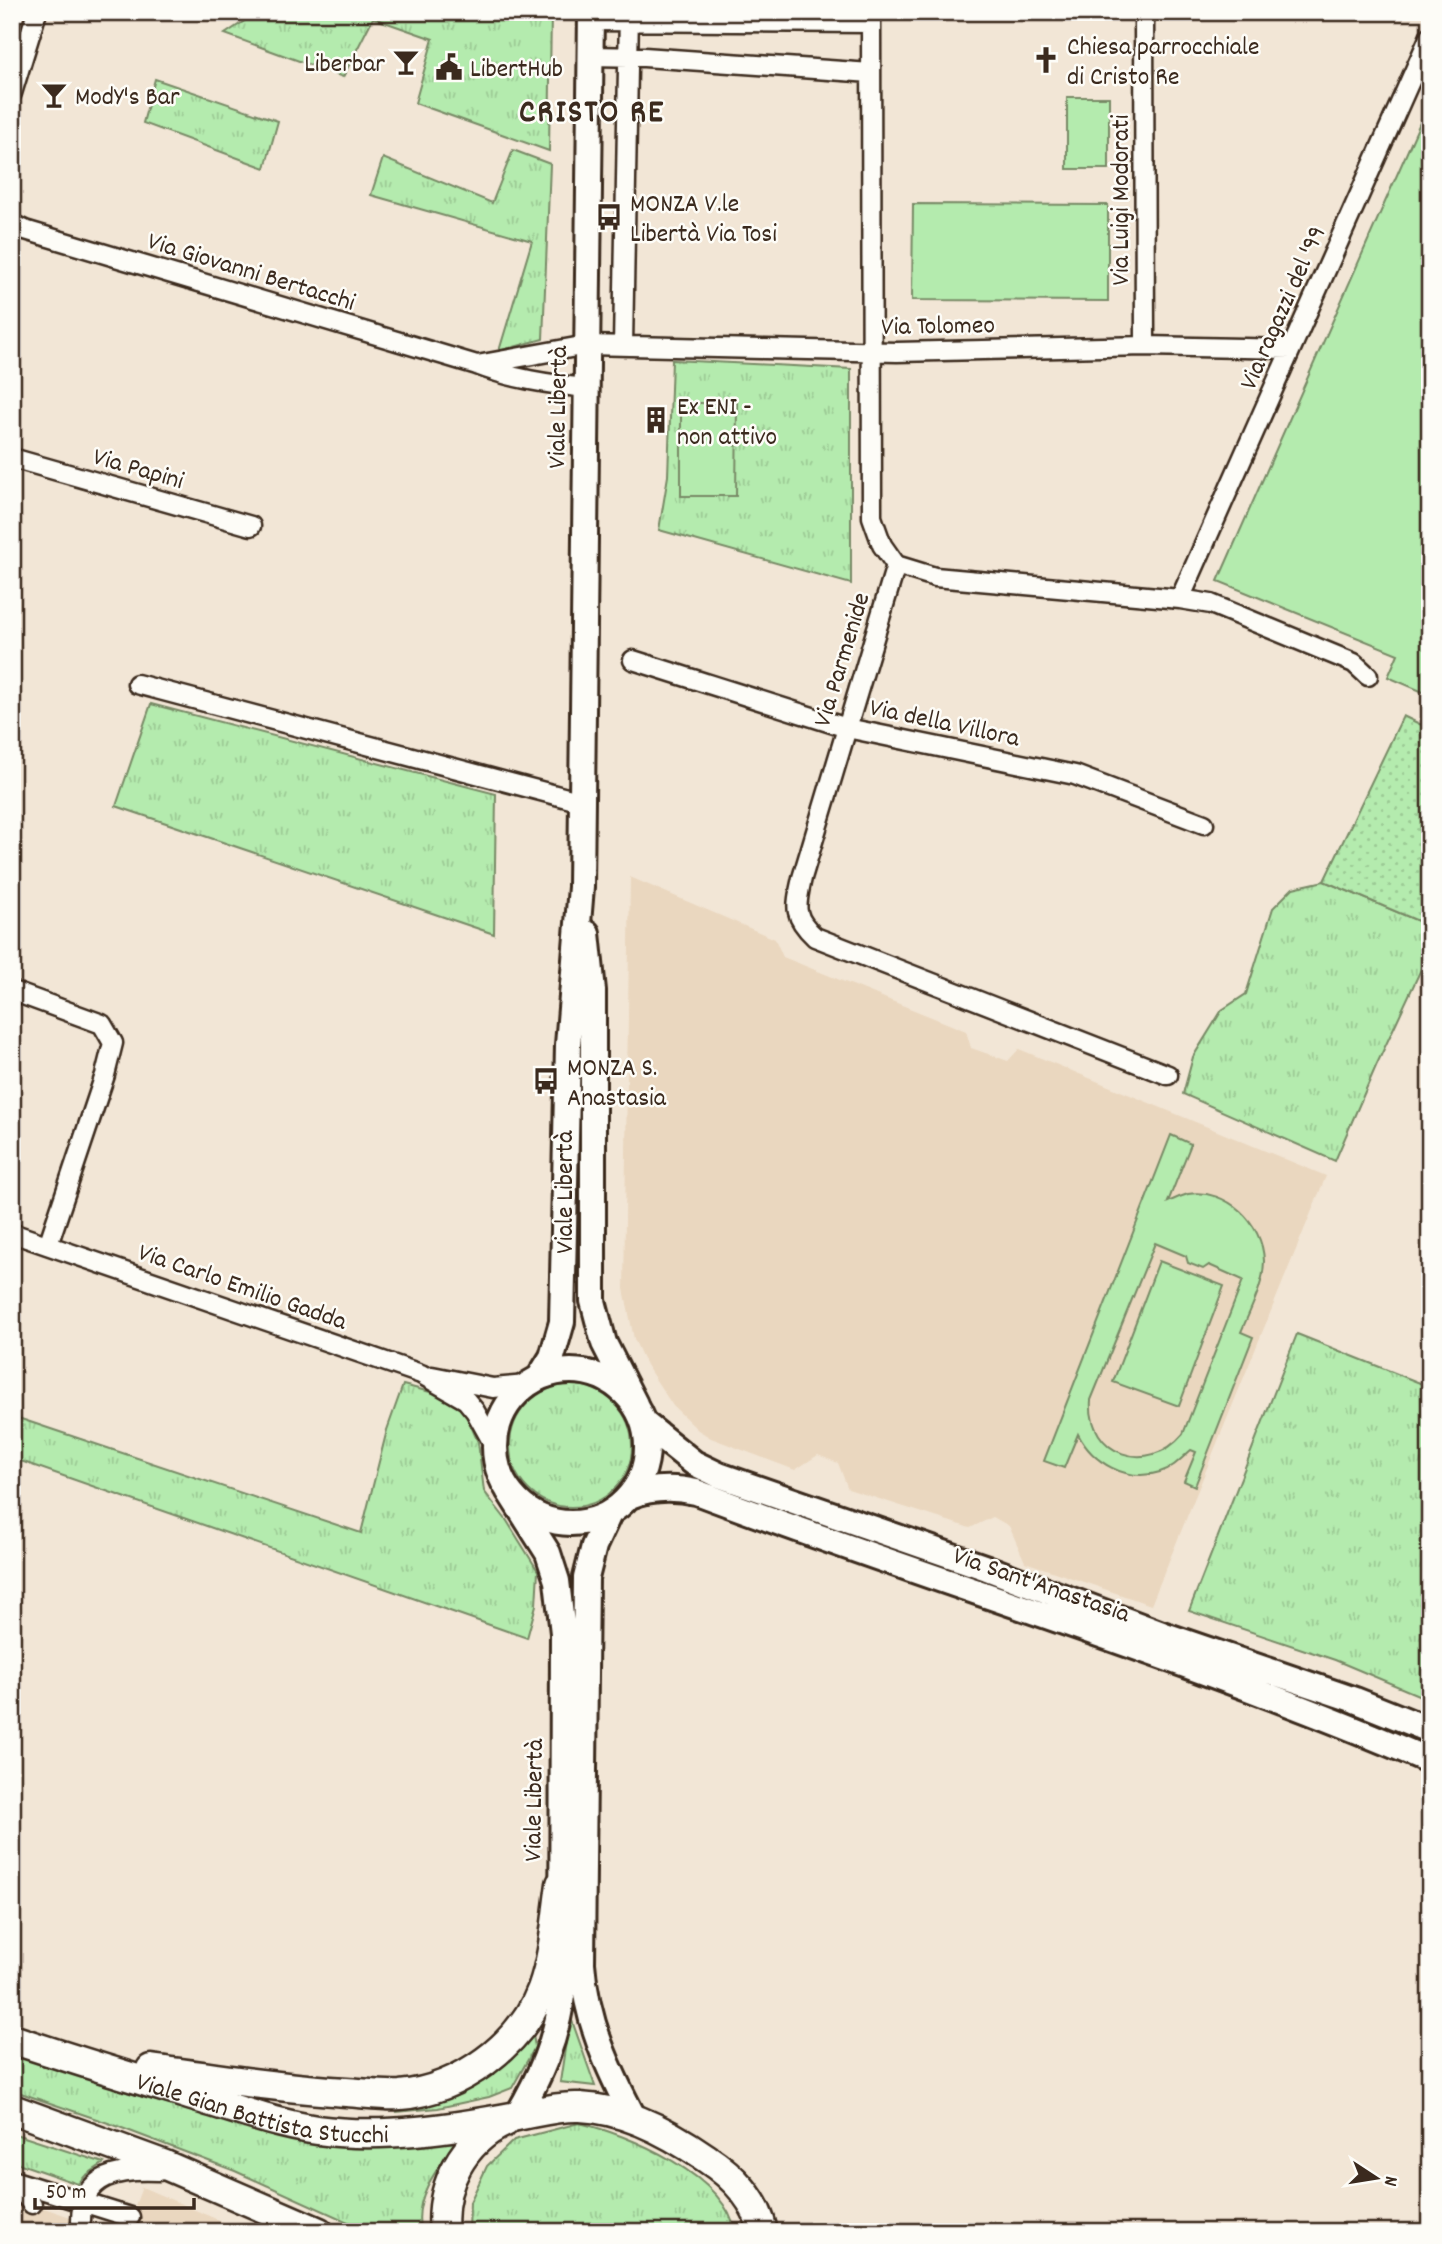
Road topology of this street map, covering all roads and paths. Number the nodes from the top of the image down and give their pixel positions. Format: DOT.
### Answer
graph roads {
  1 [pos="1144,12"];
  2 [pos="33,14"];
  3 [pos="590,17"];
  4 [pos="871,17"];
  5 [pos="629,18"];
  6 [pos="1430,36"];
  7 [pos="590,56"];
  8 [pos="628,57"];
  9 [pos="871,73"];
  10 [pos="12,93"];
  11 [pos="12,224"];
  12 [pos="587,345"];
  13 [pos="623,346"];
  14 [pos="1146,346"];
  15 [pos="1291,349"];
  16 [pos="870,351"];
  17 [pos="477,365"];
  18 [pos="586,388"];
  19 [pos="12,458"];
  20 [pos="251,526"];
  21 [pos="896,565"];
  22 [pos="1180,599"];
  23 [pos="633,660"];
  24 [pos="1368,676"];
  25 [pos="137,684"];
  26 [pos="847,728"];
  27 [pos="582,802"];
  28 [pos="1205,824"];
  29 [pos="580,887"];
  30 [pos="12,991"];
  31 [pos="1168,1074"];
  32 [pos="12,1233"];
  33 [pos="48,1245"];
  34 [pos="421,1374"];
  35 [pos="533,1381"];
  36 [pos="639,1413"];
  37 [pos="495,1447"];
  38 [pos="508,1490"];
  39 [pos="629,1496"];
  40 [pos="609,1514"];
  41 [pos="1430,1730"];
  42 [pos="1430,1762"];
  43 [pos="561,1884"];
  44 [pos="12,2039"];
  45 [pos="75,2060"];
  46 [pos="12,2109"];
  47 [pos="517,2116"];
  48 [pos="635,2120"];
  49 [pos="186,2175"];
  50 [pos="12,2180"];
  51 [pos="83,2202"];
  52 [pos="32,2204"];
  53 [pos="131,2217"];
  54 [pos="81,2221"];
  55 [pos="765,2230"];
  56 [pos="319,2232"];
  57 [pos="444,2232"];
  1 -- 14 [label="street, Via Luigi Modorati"];
  2 -- 10 [label="street"];
  3 -- 5 [label="street"];
  3 -- 7 [label="main road, Viale Libertà"];
  4 -- 5 [label="street"];
  4 -- 9 [label="street, Via Parmenide"];
  5 -- 8 [label="street"];
  6 -- 15 [label="street, Via ragazzi del '99"];
  7 -- 8 [label="street"];
  7 -- 12 [label="main road, Viale Libertà"];
  8 -- 9 [label="street"];
  8 -- 13 [label="street"];
  9 -- 16 [label="street, Via Parmenide"];
  11 -- 17 [label="street, Via Giovanni Bertacchi"];
  12 -- 13 [label="street, Via Tolomeo"];
  12 -- 17 [label="street, Via Giovanni Bertacchi"];
  12 -- 18 [label="main road, Viale Libertà"];
  13 -- 16 [label="street, Via Tolomeo"];
  14 -- 15 [label="street, Via Tolomeo"];
  14 -- 16 [label="street, Via Tolomeo"];
  15 -- 22 [label="street, Via ragazzi del '99"];
  16 -- 21 [label="street, Via Parmenide"];
  17 -- 18 [label="street, Via Giovanni Bertacchi"];
  18 -- 27 [label="main road, Viale Libertà"];
  19 -- 20 [label="street, Via Papini"];
  21 -- 22 [label="street"];
  21 -- 26 [label="street, Via Parmenide"];
  22 -- 24 [label="street"];
  23 -- 26 [label="street, Via della Villora"];
  25 -- 27 [label="street"];
  26 -- 28 [label="street, Via della Villora"];
  26 -- 31 [label="street, Via Parmenide"];
  27 -- 29 [label="main road, Viale Libertà"];
  29 -- 35 [label="main road, Viale Libertà"];
  29 -- 36 [label="main road, Viale Libertà"];
  30 -- 33 [label="street"];
  32 -- 33 [label="street, Via Carlo Emilio Gadda"];
  33 -- 34 [label="street, Via Carlo Emilio Gadda"];
  34 -- 35 [label="street, Via Carlo Emilio Gadda"];
  34 -- 37 [label="street, Via Carlo Emilio Gadda"];
  35 -- 36 [label="main road"];
  35 -- 37 [label="main road"];
  36 -- 39 [label="main road"];
  36 -- 41 [label="main road, Via Sant'Anastasia"];
  37 -- 38 [label="main road"];
  38 -- 40 [label="main road"];
  38 -- 43 [label="main road, Viale Libertà"];
  39 -- 40 [label="main road"];
  39 -- 42 [label="main road, Via Sant'Anastasia"];
  40 -- 48 [label="main road, Viale Libertà"];
  43 -- 45 [label="main road"];
  43 -- 47 [label="main road, Viale Libertà"];
  44 -- 45 [label="main road, Viale Gian Battista Stucchi"];
  45 -- 47 [label="main road, Viale Gian Battista Stucchi"];
  46 -- 49 [label="main road"];
  47 -- 48 [label="main road, Viale Gian Battista Stucchi"];
  47 -- 57 [label="main road, Viale Gian Battista Stucchi"];
  48 -- 55 [label="main road, Viale Gian Battista Stucchi"];
  49 -- 51 [label="street"];
  49 -- 56 [label="main road"];
  50 -- 51 [label="street"];
  50 -- 52 [label="street"];
  51 -- 53 [label="street"];
  51 -- 54 [label="street"];
}
